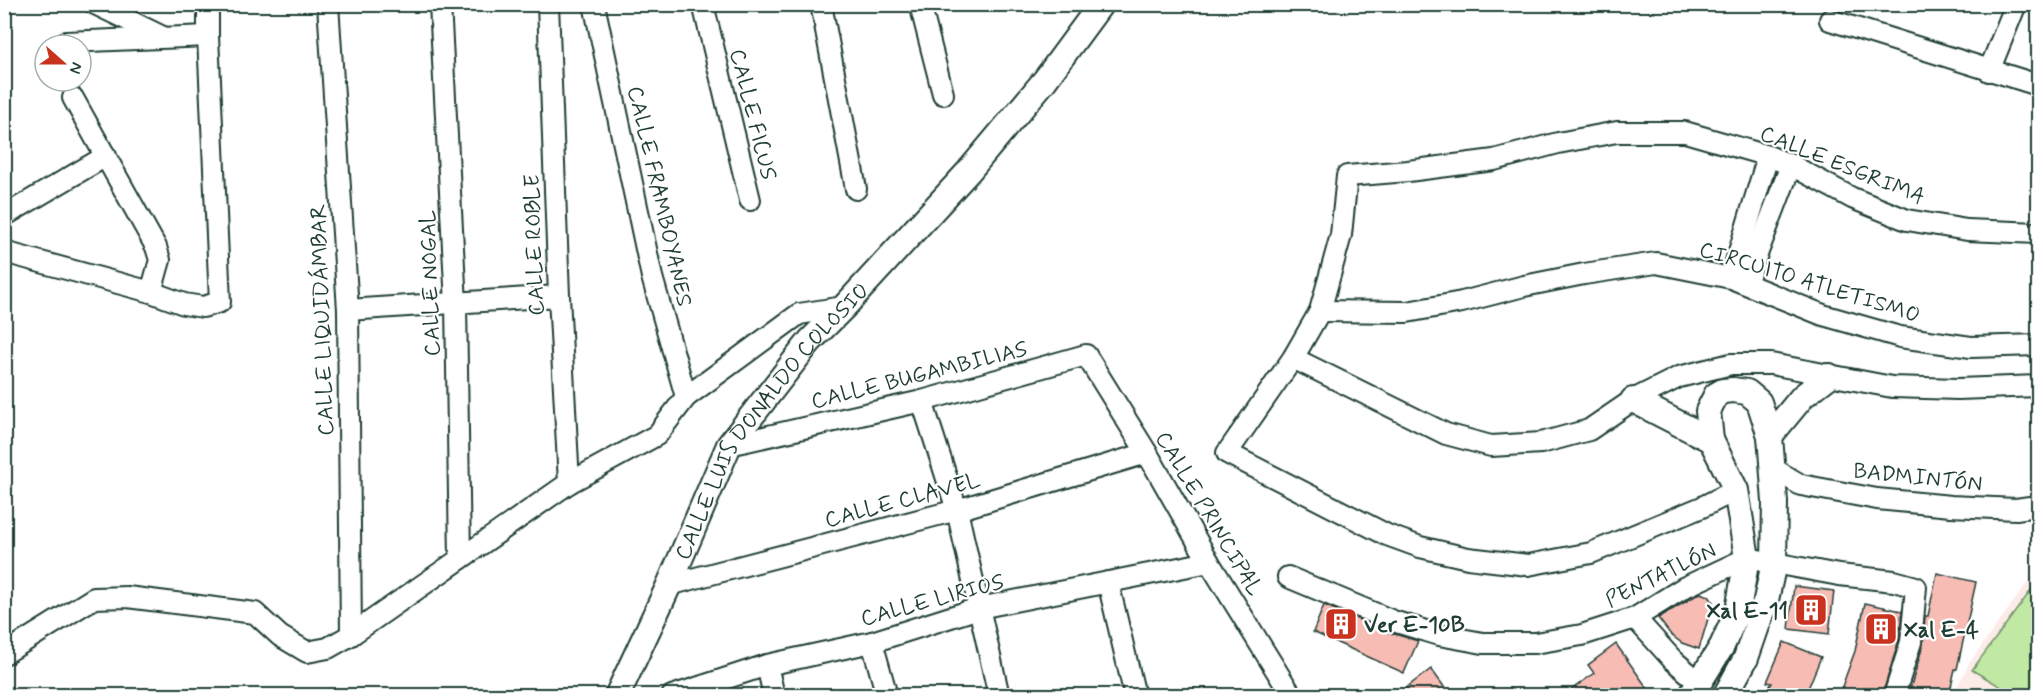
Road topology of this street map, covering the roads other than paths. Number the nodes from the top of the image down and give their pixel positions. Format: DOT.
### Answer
graph roads {
  1 [pos="95,4"];
  2 [pos="208,4"];
  3 [pos="328,4"];
  4 [pos="440,4"];
  5 [pos="548,4"];
  6 [pos="594,4"];
  7 [pos="703,4"];
  8 [pos="821,4"];
  9 [pos="920,4"];
  10 [pos="1101,4"];
  11 [pos="2016,4"];
  12 [pos="1830,20"];
  13 [pos="208,36"];
  14 [pos="165,38"];
  15 [pos="93,41"];
  16 [pos="1989,71"];
  17 [pos="2038,85"];
  18 [pos="943,94"];
  19 [pos="74,98"];
  20 [pos="106,156"];
  21 [pos="1768,156"];
  22 [pos="1791,165"];
  23 [pos="856,189"];
  24 [pos="750,200"];
  25 [pos="4,216"];
  26 [pos="2038,233"];
  27 [pos="4,252"];
  28 [pos="1738,281"];
  29 [pos="151,292"];
  30 [pos="559,296"];
  31 [pos="456,304"];
  32 [pos="844,307"];
  33 [pos="348,310"];
  34 [pos="1320,311"];
  35 [pos="2038,345"];
  36 [pos="1086,355"];
  37 [pos="1293,358"];
  38 [pos="1829,376"];
  39 [pos="2038,386"];
  40 [pos="686,397"];
  41 [pos="922,400"];
  42 [pos="1633,400"];
  43 [pos="1770,436"];
  44 [pos="1711,440"];
  45 [pos="729,446"];
  46 [pos="1147,453"];
  47 [pos="1772,468"];
  48 [pos="569,483"];
  49 [pos="1801,485"];
  50 [pos="1736,490"];
  51 [pos="1775,502"];
  52 [pos="2031,507"];
  53 [pos="957,510"];
  54 [pos="1748,558"];
  55 [pos="459,559"];
  56 [pos="1209,562"];
  57 [pos="1774,563"];
  58 [pos="1288,577"];
  59 [pos="1108,582"];
  60 [pos="669,585"];
  61 [pos="979,608"];
  62 [pos="1635,618"];
  63 [pos="351,635"];
  64 [pos="872,642"];
  65 [pos="4,654"];
  66 [pos="767,666"];
  67 [pos="1696,689"];
  68 [pos="617,696"];
  69 [pos="672,696"];
  70 [pos="774,696"];
  71 [pos="887,696"];
  72 [pos="999,696"];
  73 [pos="1135,696"];
  74 [pos="1292,696"];
  75 [pos="1725,696"];
  76 [pos="1894,696"];
  1 -- 14 [label="street"];
  2 -- 13 [label="street"];
  3 -- 33 [label="street, CALLE LIQUIDÁMBAR"];
  4 -- 31 [label="street, CALLE NOGAL"];
  5 -- 30 [label="street, CALLE ROBLE"];
  6 -- 40 [label="street, CALLE FRAMBOYANES"];
  7 -- 24 [label="street, CALLE FICUS"];
  8 -- 23 [label="street"];
  9 -- 18 [label="street"];
  10 -- 32 [label="street, CALLE LUIS DONALDO COLOSIO"];
  11 -- 16 [label="street"];
  12 -- 16 [label="street"];
  13 -- 14 [label="street"];
  13 -- 29 [label="street"];
  14 -- 15 [label="street"];
  16 -- 17 [label="street"];
  19 -- 20 [label="street"];
  20 -- 25 [label="street"];
  20 -- 29 [label="street"];
  21 -- 22 [label="street, CALLE ESGRIMA"];
  21 -- 28 [label="street"];
  21 -- 34 [label="street, CALLE ESGRIMA"];
  22 -- 26 [label="street, CALLE ESGRIMA"];
  22 -- 28 [label="street"];
  27 -- 29 [label="street"];
  28 -- 34 [label="street, CIRCUITO ATLETISMO"];
  28 -- 35 [label="street, CIRCUITO ATLETISMO"];
  30 -- 31 [label="street"];
  30 -- 48 [label="street, CALLE ROBLE"];
  31 -- 33 [label="street"];
  31 -- 55 [label="street, CALLE NOGAL"];
  32 -- 40 [label="street"];
  32 -- 45 [label="street, CALLE LUIS DONALDO COLOSIO"];
  33 -- 63 [label="street, CALLE LIQUIDÁMBAR"];
  34 -- 37 [label="street"];
  36 -- 41 [label="street, CALLE BUGAMBILIAS"];
  36 -- 46 [label="street, CALLE PRINCIPAL"];
  37 -- 42 [label="street"];
  37 -- 50 [label="street"];
  38 -- 39 [label="street"];
  38 -- 42 [label="street"];
  38 -- 43 [label="street"];
  40 -- 48 [label="street"];
  41 -- 45 [label="street, CALLE BUGAMBILIAS"];
  41 -- 53 [label="street"];
  42 -- 44 [label="street"];
  43 -- 44 [label="street"];
  43 -- 47 [label="street"];
  44 -- 50 [label="street"];
  45 -- 60 [label="street, CALLE LUIS DONALDO COLOSIO"];
  46 -- 53 [label="street, CALLE CLAVEL"];
  46 -- 56 [label="street, CALLE PRINCIPAL"];
  47 -- 49 [label="street, BADMINTÓN"];
  47 -- 51 [label="street"];
  48 -- 55 [label="street"];
  49 -- 51 [label="street"];
  49 -- 52 [label="street, BADMINTÓN"];
  50 -- 54 [label="street"];
  51 -- 57 [label="street"];
  53 -- 60 [label="street, CALLE CLAVEL"];
  53 -- 61 [label="street"];
  54 -- 57 [label="street, PENTATLÓN"];
  54 -- 62 [label="street, PENTATLÓN"];
  54 -- 67 [label="street"];
  55 -- 63 [label="street"];
  56 -- 59 [label="street, CALLE LIRIOS"];
  56 -- 74 [label="street, CALLE PRINCIPAL"];
  57 -- 75 [label="street"];
  57 -- 76 [label="street, PENTATLÓN"];
  58 -- 62 [label="street, PENTATLÓN"];
  59 -- 61 [label="street, CALLE LIRIOS"];
  59 -- 73 [label="street"];
  60 -- 68 [label="street, CALLE LUIS DONALDO COLOSIO"];
  61 -- 64 [label="street, CALLE LIRIOS"];
  61 -- 72 [label="street"];
  62 -- 67 [label="street"];
  63 -- 65 [label="street"];
  64 -- 66 [label="street, CALLE LIRIOS"];
  64 -- 71 [label="street"];
  66 -- 69 [label="street, CALLE LIRIOS"];
  66 -- 70 [label="street"];
}
